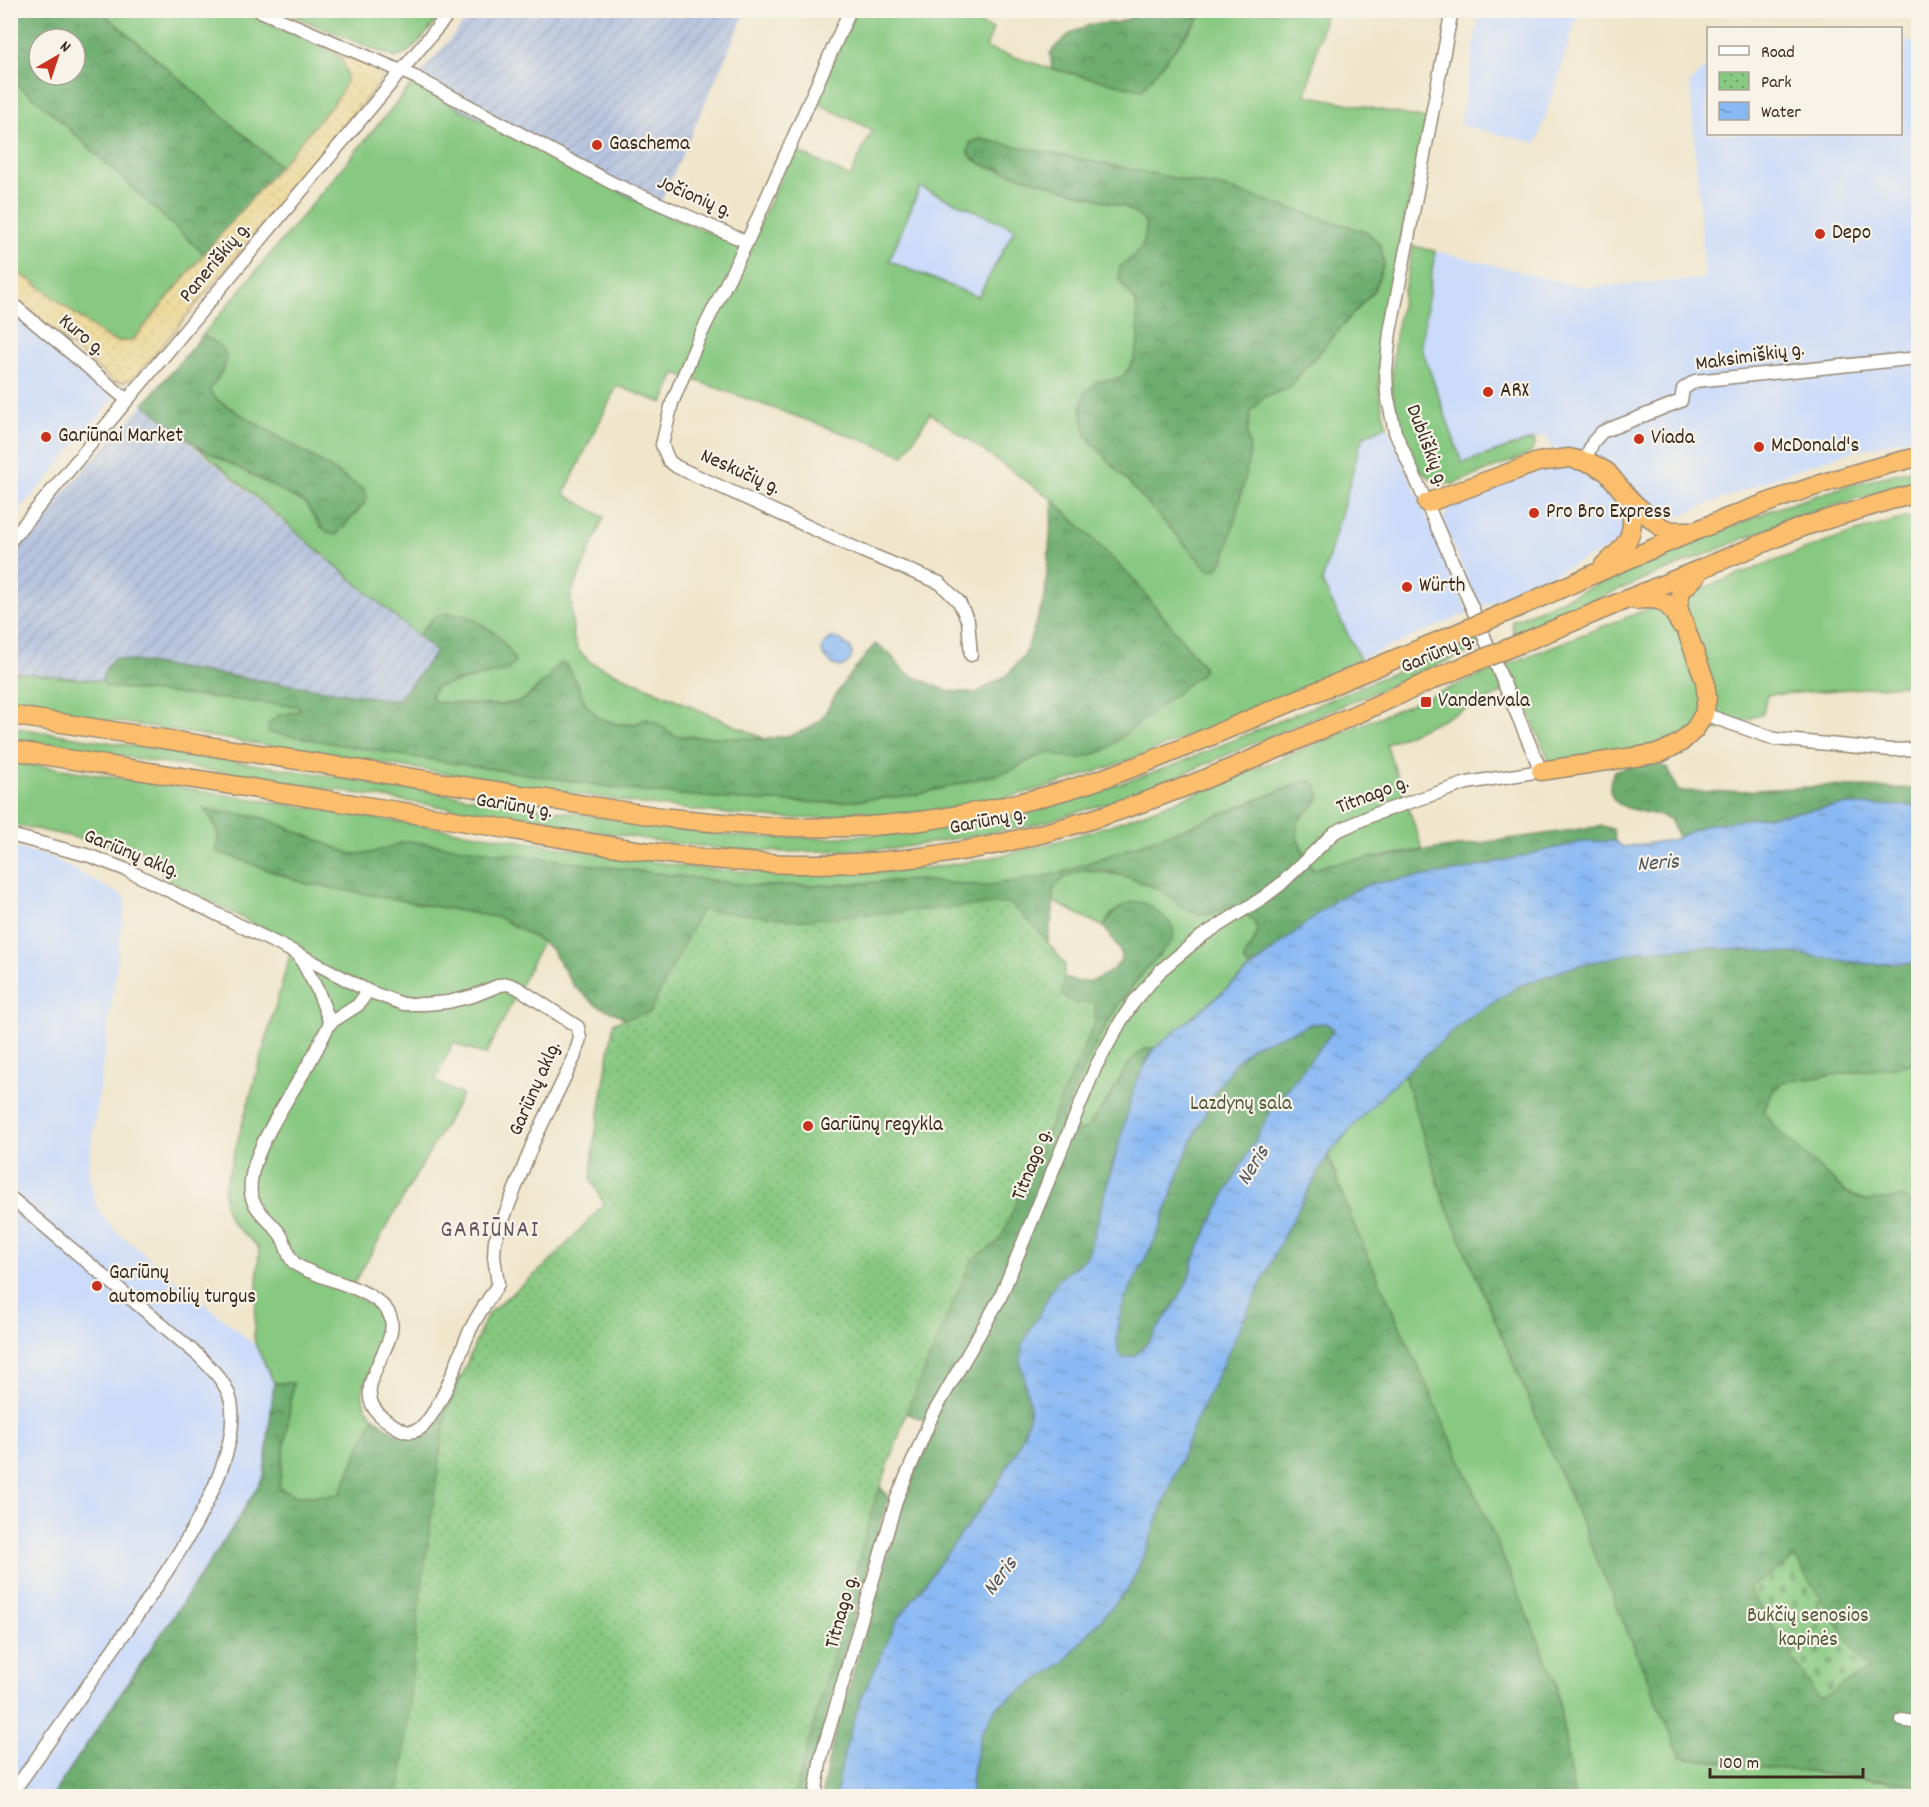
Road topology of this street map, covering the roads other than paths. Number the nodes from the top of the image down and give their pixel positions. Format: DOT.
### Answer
graph roads {
  1 [pos="258,10"];
  2 [pos="452,10"];
  3 [pos="850,10"];
  4 [pos="1452,10"];
  5 [pos="401,71"];
  6 [pos="747,242"];
  7 [pos="10,302"];
  8 [pos="1918,358"];
  9 [pos="127,400"];
  10 [pos="1918,457"];
  11 [pos="1585,461"];
  12 [pos="1918,494"];
  13 [pos="1629,500"];
  14 [pos="1427,503"];
  15 [pos="1696,531"];
  16 [pos="10,541"];
  17 [pos="1712,563"];
  18 [pos="1593,575"];
  19 [pos="1620,603"];
  20 [pos="1688,637"];
  21 [pos="971,655"];
  22 [pos="1704,714"];
  23 [pos="10,715"];
  24 [pos="1918,749"];
  25 [pos="10,750"];
  26 [pos="1540,771"];
  27 [pos="10,835"];
  28 [pos="298,954"];
  29 [pos="368,991"];
  30 [pos="330,1023"];
  31 [pos="10,1197"];
  32 [pos="1902,1720"];
  33 [pos="1918,1723"];
  34 [pos="10,1796"];
  35 [pos="815,1797"];
  1 -- 5 [label="street, Jočionių g."];
  2 -- 5 [label="street, Paneriškių g."];
  3 -- 6 [label="street, Jočionių g."];
  4 -- 14 [label="street, Dubliškių g."];
  5 -- 6 [label="street, Jočionių g."];
  5 -- 9 [label="street, Paneriškių g."];
  6 -- 21 [label="street, Neskučių g."];
  7 -- 9 [label="street, Kuro g."];
  8 -- 11 [label="street, Maksimiškių g."];
  9 -- 16 [label="street, Paneriškių g."];
  10 -- 15 [label="highway, Gariūnų g."];
  11 -- 13 [label="highway"];
  11 -- 14 [label="highway"];
  12 -- 17 [label="highway, Gariūnų g."];
  13 -- 15 [label="highway"];
  13 -- 18 [label="highway"];
  14 -- 26 [label="street, Dubliškių g."];
  15 -- 18 [label="highway, Gariūnų g."];
  17 -- 19 [label="highway, Gariūnų g."];
  17 -- 20 [label="highway"];
  18 -- 23 [label="highway, Gariūnų g., bridge"];
  19 -- 20 [label="highway"];
  19 -- 25 [label="highway, Gariūnų g., bridge"];
  20 -- 22 [label="highway"];
  22 -- 24 [label="street"];
  22 -- 26 [label="highway"];
  26 -- 35 [label="street, Titnago g."];
  27 -- 28 [label="street, Gariūnų aklg."];
  28 -- 29 [label="street, Gariūnų aklg."];
  28 -- 30 [label="street"];
  29 -- 30 [label="street"];
  29 -- 30 [label="street, Gariūnų aklg."];
  31 -- 34 [label="street"];
  32 -- 33 [label="street"];
}
